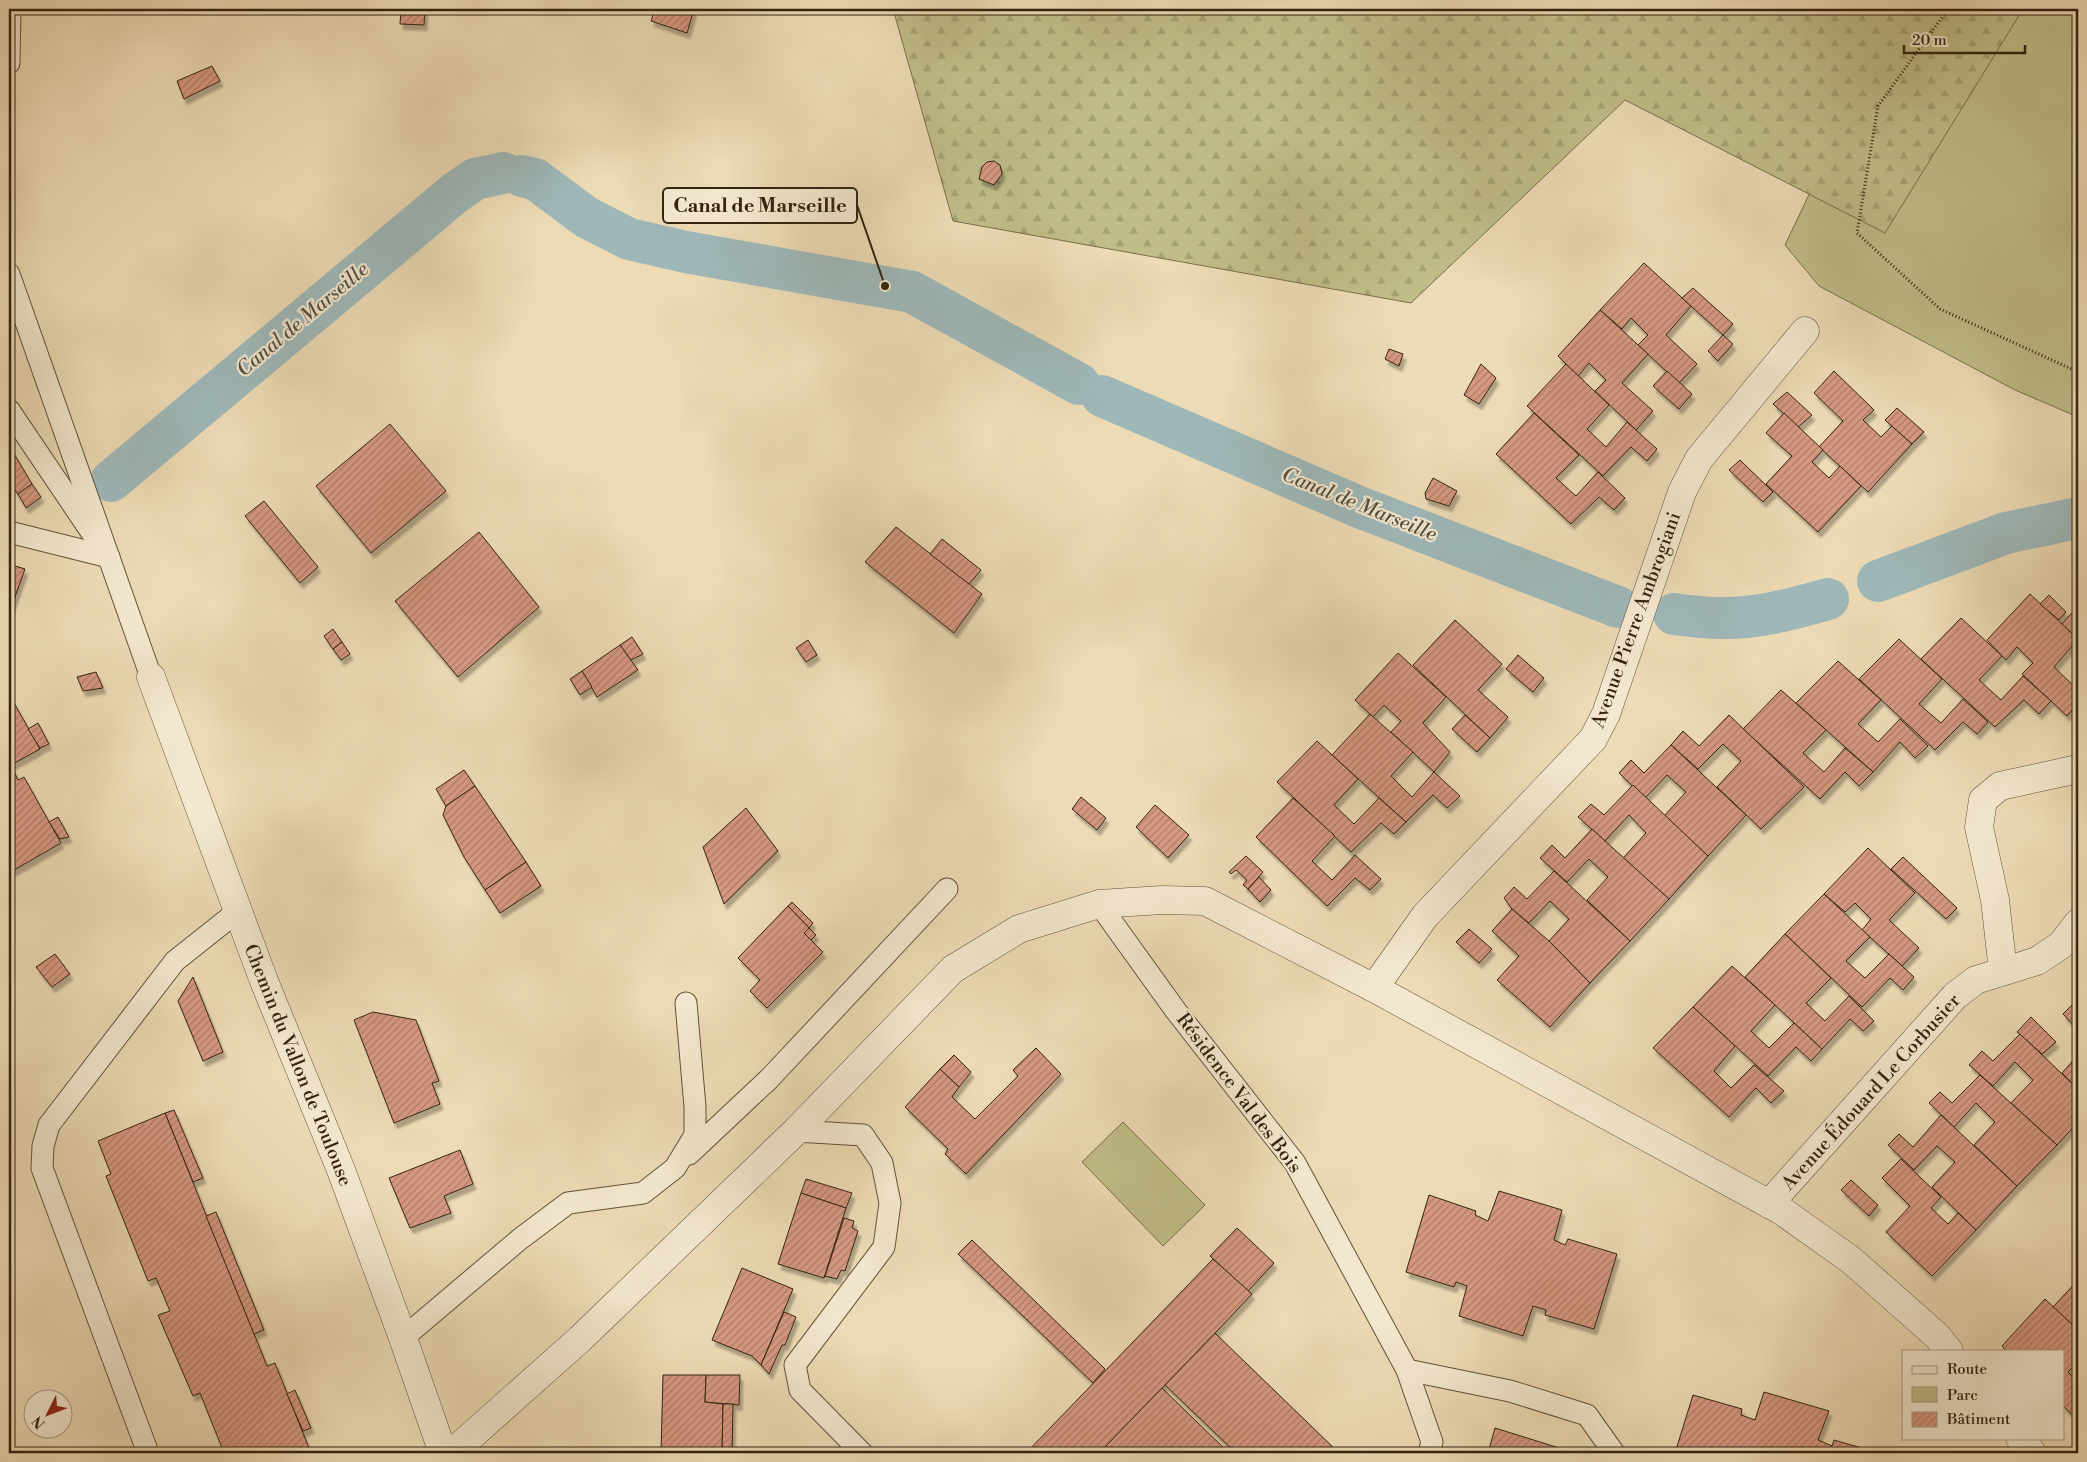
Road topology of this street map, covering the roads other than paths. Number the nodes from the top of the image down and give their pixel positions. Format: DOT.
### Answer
graph roads {
  1 [pos="10,9"];
  2 [pos="9,63"];
  3 [pos="9,274"];
  4 [pos="1805,331"];
  5 [pos="9,410"];
  6 [pos="9,532"];
  7 [pos="109,557"];
  8 [pos="151,677"];
  9 [pos="2078,769"];
  10 [pos="948,889"];
  11 [pos="1099,904"];
  12 [pos="238,911"];
  13 [pos="2078,923"];
  14 [pos="2004,971"];
  15 [pos="1374,988"];
  16 [pos="686,1003"];
  17 [pos="796,1131"];
  18 [pos="674,1168"];
  19 [pos="1769,1204"];
  20 [pos="403,1338"];
  21 [pos="1948,1350"];
  22 [pos="1407,1370"];
  23 [pos="2022,1440"];
  24 [pos="148,1453"];
  25 [pos="443,1453"];
  26 [pos="452,1453"];
  27 [pos="862,1453"];
  28 [pos="1429,1453"];
  29 [pos="1614,1453"];
  30 [pos="2032,1453"];
  1 -- 2 [label="lane"];
  3 -- 7 [label="lane"];
  4 -- 15 [label="street, Avenue Pierre Ambrogiani"];
  5 -- 7 [label="lane"];
  6 -- 7 [label="lane"];
  7 -- 8 [label="lane"];
  8 -- 12 [label="street, Chemin du Vallon de Toulouse"];
  9 -- 14 [label="street"];
  10 -- 18 [label="lane"];
  11 -- 15 [label="street"];
  11 -- 17 [label="street"];
  11 -- 22 [label="lane, Résidence Val des Bois"];
  12 -- 20 [label="street, Chemin du Vallon de Toulouse"];
  12 -- 24 [label="lane"];
  13 -- 14 [label="street, Avenue Édouard Le Corbusier"];
  14 -- 19 [label="street, Avenue Édouard Le Corbusier"];
  15 -- 19 [label="street"];
  16 -- 18 [label="lane"];
  17 -- 26 [label="street"];
  17 -- 27 [label="lane"];
  18 -- 20 [label="lane"];
  19 -- 21 [label="street"];
  20 -- 25 [label="street, Chemin du Vallon de Toulouse"];
  22 -- 28 [label="lane, Résidence Val des Bois"];
  22 -- 29 [label="lane"];
  23 -- 30 [label="street"];
}
